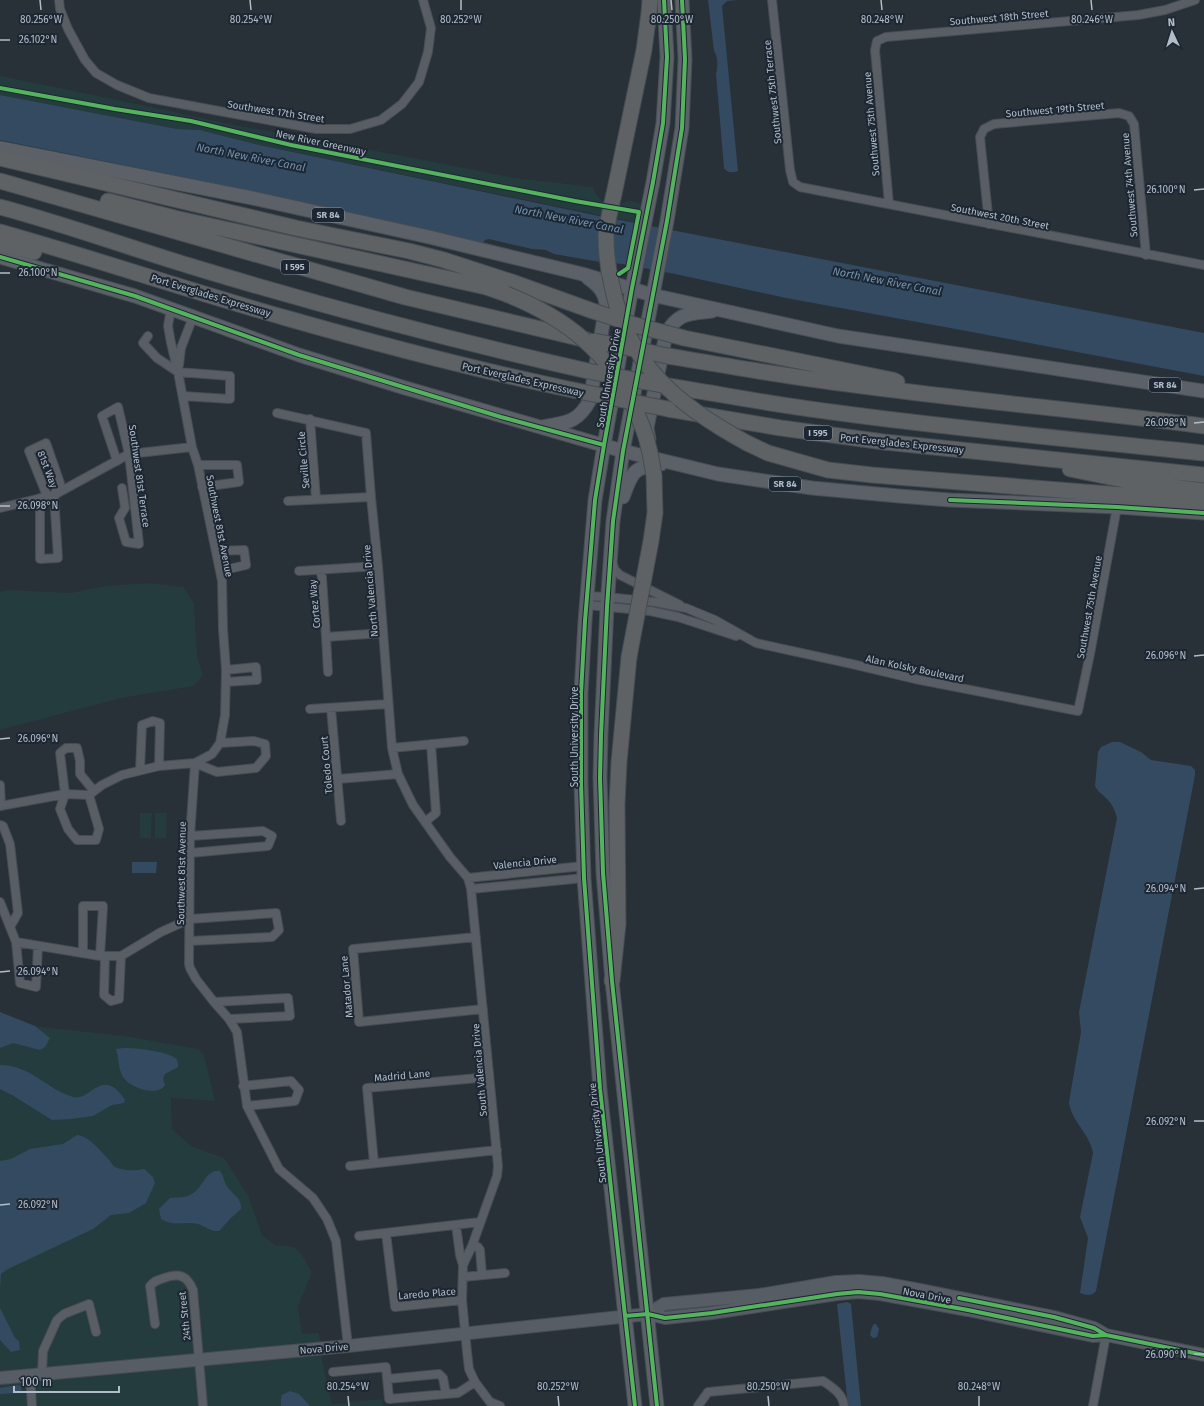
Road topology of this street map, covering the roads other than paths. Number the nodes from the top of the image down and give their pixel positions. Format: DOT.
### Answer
graph roads {
  1 [pos="59,0"];
  2 [pos="423,0"];
  3 [pos="650,0"];
  4 [pos="664,0"];
  5 [pos="682,0"];
  6 [pos="772,0"];
  7 [pos="1195,0"];
  8 [pos="877,41"];
  9 [pos="1129,116"];
  10 [pos="0,148"];
  11 [pos="0,158"];
  12 [pos="0,178"];
  13 [pos="0,181"];
  14 [pos="793,182"];
  15 [pos="889,204"];
  16 [pos="0,207"];
  17 [pos="989,224"];
  18 [pos="0,232"];
  19 [pos="0,244"];
  20 [pos="1146,255"];
  21 [pos="0,257"];
  22 [pos="1204,265"];
  23 [pos="582,274"];
  24 [pos="173,284"];
  25 [pos="632,288"];
  26 [pos="652,295"];
  27 [pos="171,308"];
  28 [pos="720,310"];
  29 [pos="193,317"];
  30 [pos="148,336"];
  31 [pos="178,372"];
  32 [pos="1204,391"];
  33 [pos="917,393"];
  34 [pos="183,396"];
  35 [pos="277,413"];
  36 [pos="310,419"];
  37 [pos="1204,426"];
  38 [pos="540,427"];
  39 [pos="366,433"];
  40 [pos="604,445"];
  41 [pos="192,447"];
  42 [pos="969,450"];
  43 [pos="623,451"];
  44 [pos="1204,453"];
  45 [pos="129,454"];
  46 [pos="117,461"];
  47 [pos="671,463"];
  48 [pos="198,465"];
  49 [pos="1204,474"];
  50 [pos="202,487"];
  51 [pos="122,488"];
  52 [pos="1204,491"];
  53 [pos="47,496"];
  54 [pos="371,497"];
  55 [pos="316,499"];
  56 [pos="288,502"];
  57 [pos="1204,503"];
  58 [pos="1117,507"];
  59 [pos="0,508"];
  60 [pos="1204,513"];
  61 [pos="614,521"];
  62 [pos="216,552"];
  63 [pos="610,559"];
  64 [pos="378,566"];
  65 [pos="320,570"];
  66 [pos="220,571"];
  67 [pos="299,572"];
  68 [pos="587,600"];
  69 [pos="607,602"];
  70 [pos="686,608"];
  71 [pos="383,633"];
  72 [pos="326,637"];
  73 [pos="748,640"];
  74 [pos="226,670"];
  75 [pos="328,672"];
  76 [pos="226,682"];
  77 [pos="388,704"];
  78 [pos="331,708"];
  79 [pos="310,709"];
  80 [pos="1078,711"];
  81 [pos="464,741"];
  82 [pos="220,743"];
  83 [pos="431,744"];
  84 [pos="392,748"];
  85 [pos="195,763"];
  86 [pos="159,766"];
  87 [pos="140,770"];
  88 [pos="398,774"];
  89 [pos="338,779"];
  90 [pos="0,785"];
  91 [pos="91,793"];
  92 [pos="66,794"];
  93 [pos="1,806"];
  94 [pos="341,821"];
  95 [pos="424,822"];
  96 [pos="0,825"];
  97 [pos="190,836"];
  98 [pos="190,853"];
  99 [pos="583,872"];
  100 [pos="468,878"];
  101 [pos="471,889"];
  102 [pos="0,902"];
  103 [pos="190,919"];
  104 [pos="10,927"];
  105 [pos="476,937"];
  106 [pos="190,941"];
  107 [pos="16,942"];
  108 [pos="38,946"];
  109 [pos="83,953"];
  110 [pos="103,956"];
  111 [pos="121,956"];
  112 [pos="612,981"];
  113 [pos="214,1002"];
  114 [pos="483,1009"];
  115 [pos="229,1019"];
  116 [pos="489,1077"];
  117 [pos="244,1086"];
  118 [pos="247,1106"];
  119 [pos="497,1150"];
  120 [pos="374,1163"];
  121 [pos="350,1166"];
  122 [pos="480,1222"];
  123 [pos="456,1225"];
  124 [pos="386,1233"];
  125 [pos="359,1236"];
  126 [pos="472,1246"];
  127 [pos="463,1265"];
  128 [pos="505,1273"];
  129 [pos="482,1275"];
  130 [pos="463,1277"];
  131 [pos="920,1290"];
  132 [pos="880,1294"];
  133 [pos="462,1300"];
  134 [pos="958,1304"];
  135 [pos="648,1314"];
  136 [pos="625,1316"];
  137 [pos="155,1324"];
  138 [pos="96,1332"];
  139 [pos="465,1333"];
  140 [pos="1106,1335"];
  141 [pos="348,1346"];
  142 [pos="1204,1355"];
  143 [pos="198,1359"];
  144 [pos="333,1372"];
  145 [pos="36,1375"];
  146 [pos="0,1378"];
  147 [pos="387,1379"];
  148 [pos="475,1382"];
  149 [pos="446,1394"];
  150 [pos="32,1406"];
  151 [pos="204,1406"];
  152 [pos="500,1406"];
  153 [pos="635,1406"];
  154 [pos="657,1406"];
  155 [pos="698,1406"];
  156 [pos="844,1406"];
  157 [pos="1093,1406"];
  1 -- 2 [label="street, Southwest 17th Street"];
  3 -- 57 [label="highway, bridge"];
  4 -- 25 [label="main road, South University Drive"];
  5 -- 26 [label="main road"];
  6 -- 14 [label="street, Southwest 75th Terrace"];
  7 -- 8 [label="street, Southwest 18th Street"];
  8 -- 15 [label="street, Southwest 75th Avenue"];
  9 -- 17 [label="street, Southwest 19th Street"];
  9 -- 20 [label="street, Southwest 74th Avenue"];
  10 -- 23 [label="main road, SR 84"];
  11 -- 33 [label="highway, bridge"];
  12 -- 112 [label="highway, bridge"];
  13 -- 33 [label="highway, I 595, bridge"];
  14 -- 15 [label="street, Southwest 20th Street"];
  15 -- 17 [label="street, Southwest 20th Street"];
  16 -- 44 [label="highway, bridge"];
  17 -- 20 [label="street, Southwest 20th Street"];
  18 -- 24 [label="highway, Port Everglades Expressway / I 595"];
  19 -- 24 [label="highway"];
  20 -- 22 [label="street, Southwest 20th Street"];
  21 -- 27 [label="main road, SR 84"];
  23 -- 25 [label="main road, SR 84"];
  23 -- 38 [label="main road"];
  24 -- 42 [label="highway, Port Everglades Expressway / I 595, bridge"];
  25 -- 26 [label="main road, SR 84"];
  25 -- 40 [label="main road, South University Drive"];
  26 -- 28 [label="main road, SR 84"];
  26 -- 43 [label="main road"];
  27 -- 29 [label="main road, SR 84"];
  27 -- 31 [label="street, Southwest 81st Avenue"];
  28 -- 32 [label="main road, SR 84"];
  28 -- 47 [label="main road"];
  29 -- 31 [label="street, Southwest 81st Avenue"];
  29 -- 38 [label="main road, SR 84"];
  30 -- 31 [label="street"];
  31 -- 34 [label="street, Southwest 81st Avenue"];
  31 -- 34 [label="street"];
  33 -- 37 [label="highway, I 595"];
  34 -- 41 [label="street, Southwest 81st Avenue"];
  35 -- 36 [label="street, Seville Circle"];
  36 -- 39 [label="street, Seville Circle"];
  36 -- 55 [label="street, Seville Circle"];
  38 -- 40 [label="main road, SR 84"];
  39 -- 54 [label="street, North Valencia Drive"];
  40 -- 43 [label="main road, SR 84"];
  40 -- 68 [label="main road, South University Drive"];
  41 -- 45 [label="street"];
  41 -- 48 [label="street, Southwest 81st Avenue"];
  42 -- 49 [label="highway, Port Everglades Expressway / I 595"];
  42 -- 52 [label="highway"];
  43 -- 47 [label="main road, SR 84"];
  43 -- 61 [label="main road"];
  45 -- 46 [label="street"];
  45 -- 46 [label="street, Southwest 81st Terrace"];
  45 -- 51 [label="street, Southwest 81st Terrace"];
  46 -- 53 [label="street"];
  47 -- 58 [label="main road, SR 84"];
  47 -- 61 [label="main road"];
  48 -- 50 [label="street, Southwest 81st Avenue"];
  48 -- 50 [label="street"];
  50 -- 62 [label="street, Southwest 81st Avenue"];
  53 -- 53 [label="street, 81st Way"];
  53 -- 53 [label="street, 81st Way"];
  53 -- 59 [label="street"];
  54 -- 55 [label="street, Seville Circle"];
  54 -- 64 [label="street, North Valencia Drive"];
  55 -- 56 [label="street, Seville Circle"];
  58 -- 60 [label="main road, SR 84"];
  58 -- 80 [label="street, Southwest 75th Avenue"];
  61 -- 63 [label="main road"];
  62 -- 66 [label="street, Southwest 81st Avenue"];
  62 -- 66 [label="street"];
  63 -- 69 [label="main road"];
  63 -- 70 [label="street"];
  64 -- 65 [label="street, Cortez Way"];
  64 -- 71 [label="street, North Valencia Drive"];
  65 -- 67 [label="street"];
  65 -- 72 [label="street, Cortez Way"];
  66 -- 74 [label="street, Southwest 81st Avenue"];
  68 -- 69 [label="street, Alan Kolsky Boulevard"];
  68 -- 99 [label="main road, South University Drive"];
  69 -- 70 [label="street, Alan Kolsky Boulevard"];
  69 -- 73 [label="street, Alan Kolsky Boulevard"];
  69 -- 112 [label="main road"];
  70 -- 73 [label="street, Alan Kolsky Boulevard"];
  71 -- 72 [label="street, Cortez Way"];
  71 -- 77 [label="street, North Valencia Drive"];
  72 -- 75 [label="street"];
  73 -- 80 [label="street, Alan Kolsky Boulevard"];
  74 -- 76 [label="street, Southwest 81st Avenue"];
  74 -- 76 [label="street"];
  76 -- 82 [label="street, Southwest 81st Avenue"];
  77 -- 78 [label="street"];
  77 -- 84 [label="street, North Valencia Drive"];
  78 -- 79 [label="street"];
  78 -- 89 [label="street, Toledo Court"];
  81 -- 83 [label="street"];
  82 -- 85 [label="street"];
  82 -- 85 [label="street"];
  83 -- 84 [label="street"];
  83 -- 95 [label="street"];
  84 -- 88 [label="street, North Valencia Drive"];
  85 -- 86 [label="street"];
  85 -- 97 [label="street, Southwest 81st Avenue"];
  86 -- 87 [label="street"];
  86 -- 87 [label="street"];
  87 -- 91 [label="street"];
  88 -- 89 [label="street"];
  88 -- 95 [label="street, North Valencia Drive"];
  89 -- 94 [label="street, Toledo Court"];
  90 -- 93 [label="street"];
  91 -- 92 [label="street"];
  91 -- 92 [label="street"];
  91 -- 92 [label="street"];
  92 -- 93 [label="street"];
  95 -- 100 [label="street, North Valencia Drive"];
  96 -- 104 [label="street"];
  97 -- 98 [label="street, Southwest 81st Avenue"];
  97 -- 98 [label="street"];
  98 -- 103 [label="street, Southwest 81st Avenue"];
  99 -- 100 [label="street, Valencia Drive"];
  99 -- 101 [label="street"];
  99 -- 136 [label="main road, South University Drive"];
  100 -- 101 [label="street, North Valencia Drive"];
  101 -- 105 [label="street, South Valencia Drive"];
  102 -- 104 [label="street"];
  103 -- 106 [label="street, Southwest 81st Avenue"];
  103 -- 106 [label="street"];
  103 -- 111 [label="street"];
  104 -- 107 [label="street"];
  105 -- 114 [label="street, South Valencia Drive"];
  105 -- 114 [label="street, Matador Lane"];
  106 -- 113 [label="street, Southwest 81st Avenue"];
  107 -- 108 [label="street"];
  107 -- 108 [label="street"];
  108 -- 109 [label="street"];
  109 -- 110 [label="street"];
  109 -- 110 [label="street"];
  110 -- 111 [label="street"];
  110 -- 111 [label="street"];
  112 -- 135 [label="main road"];
  113 -- 115 [label="street, Southwest 81st Avenue"];
  113 -- 115 [label="street"];
  114 -- 116 [label="street, South Valencia Drive"];
  115 -- 117 [label="street, Southwest 81st Avenue"];
  116 -- 119 [label="street, South Valencia Drive"];
  116 -- 120 [label="street, Madrid Lane"];
  117 -- 118 [label="street, Southwest 81st Avenue"];
  117 -- 118 [label="street"];
  118 -- 141 [label="street, Southwest 81st Avenue"];
  119 -- 120 [label="street"];
  119 -- 122 [label="street, South Valencia Drive"];
  120 -- 121 [label="street"];
  122 -- 123 [label="street"];
  122 -- 126 [label="street, South Valencia Drive"];
  123 -- 124 [label="street"];
  123 -- 127 [label="street"];
  124 -- 125 [label="street"];
  124 -- 133 [label="street, Laredo Place"];
  126 -- 127 [label="street, South Valencia Drive"];
  126 -- 129 [label="street"];
  127 -- 130 [label="street, South Valencia Drive"];
  128 -- 129 [label="street"];
  129 -- 130 [label="street"];
  130 -- 133 [label="street, South Valencia Drive"];
  131 -- 132 [label="street"];
  131 -- 134 [label="street, Nova Drive"];
  131 -- 135 [label="street, Nova Drive"];
  132 -- 134 [label="street, Nova Drive"];
  132 -- 135 [label="street, Nova Drive"];
  133 -- 139 [label="street, South Valencia Drive"];
  134 -- 140 [label="street, Nova Drive"];
  135 -- 136 [label="street, Nova Drive"];
  135 -- 154 [label="main road"];
  136 -- 139 [label="street, Nova Drive"];
  136 -- 153 [label="main road, South University Drive"];
  137 -- 143 [label="street, 24th Street"];
  138 -- 145 [label="street"];
  139 -- 141 [label="street, Nova Drive"];
  139 -- 148 [label="street, South Valencia Drive"];
  140 -- 142 [label="street, Nova Drive"];
  140 -- 157 [label="street"];
  141 -- 143 [label="street, Nova Drive"];
  143 -- 145 [label="street, Nova Drive"];
  143 -- 151 [label="street"];
  144 -- 147 [label="street"];
  145 -- 146 [label="street, Nova Drive"];
  145 -- 150 [label="street"];
  147 -- 149 [label="street"];
  147 -- 149 [label="street"];
  148 -- 149 [label="street"];
  148 -- 152 [label="street, South Valencia Drive"];
  155 -- 156 [label="street"];
}
